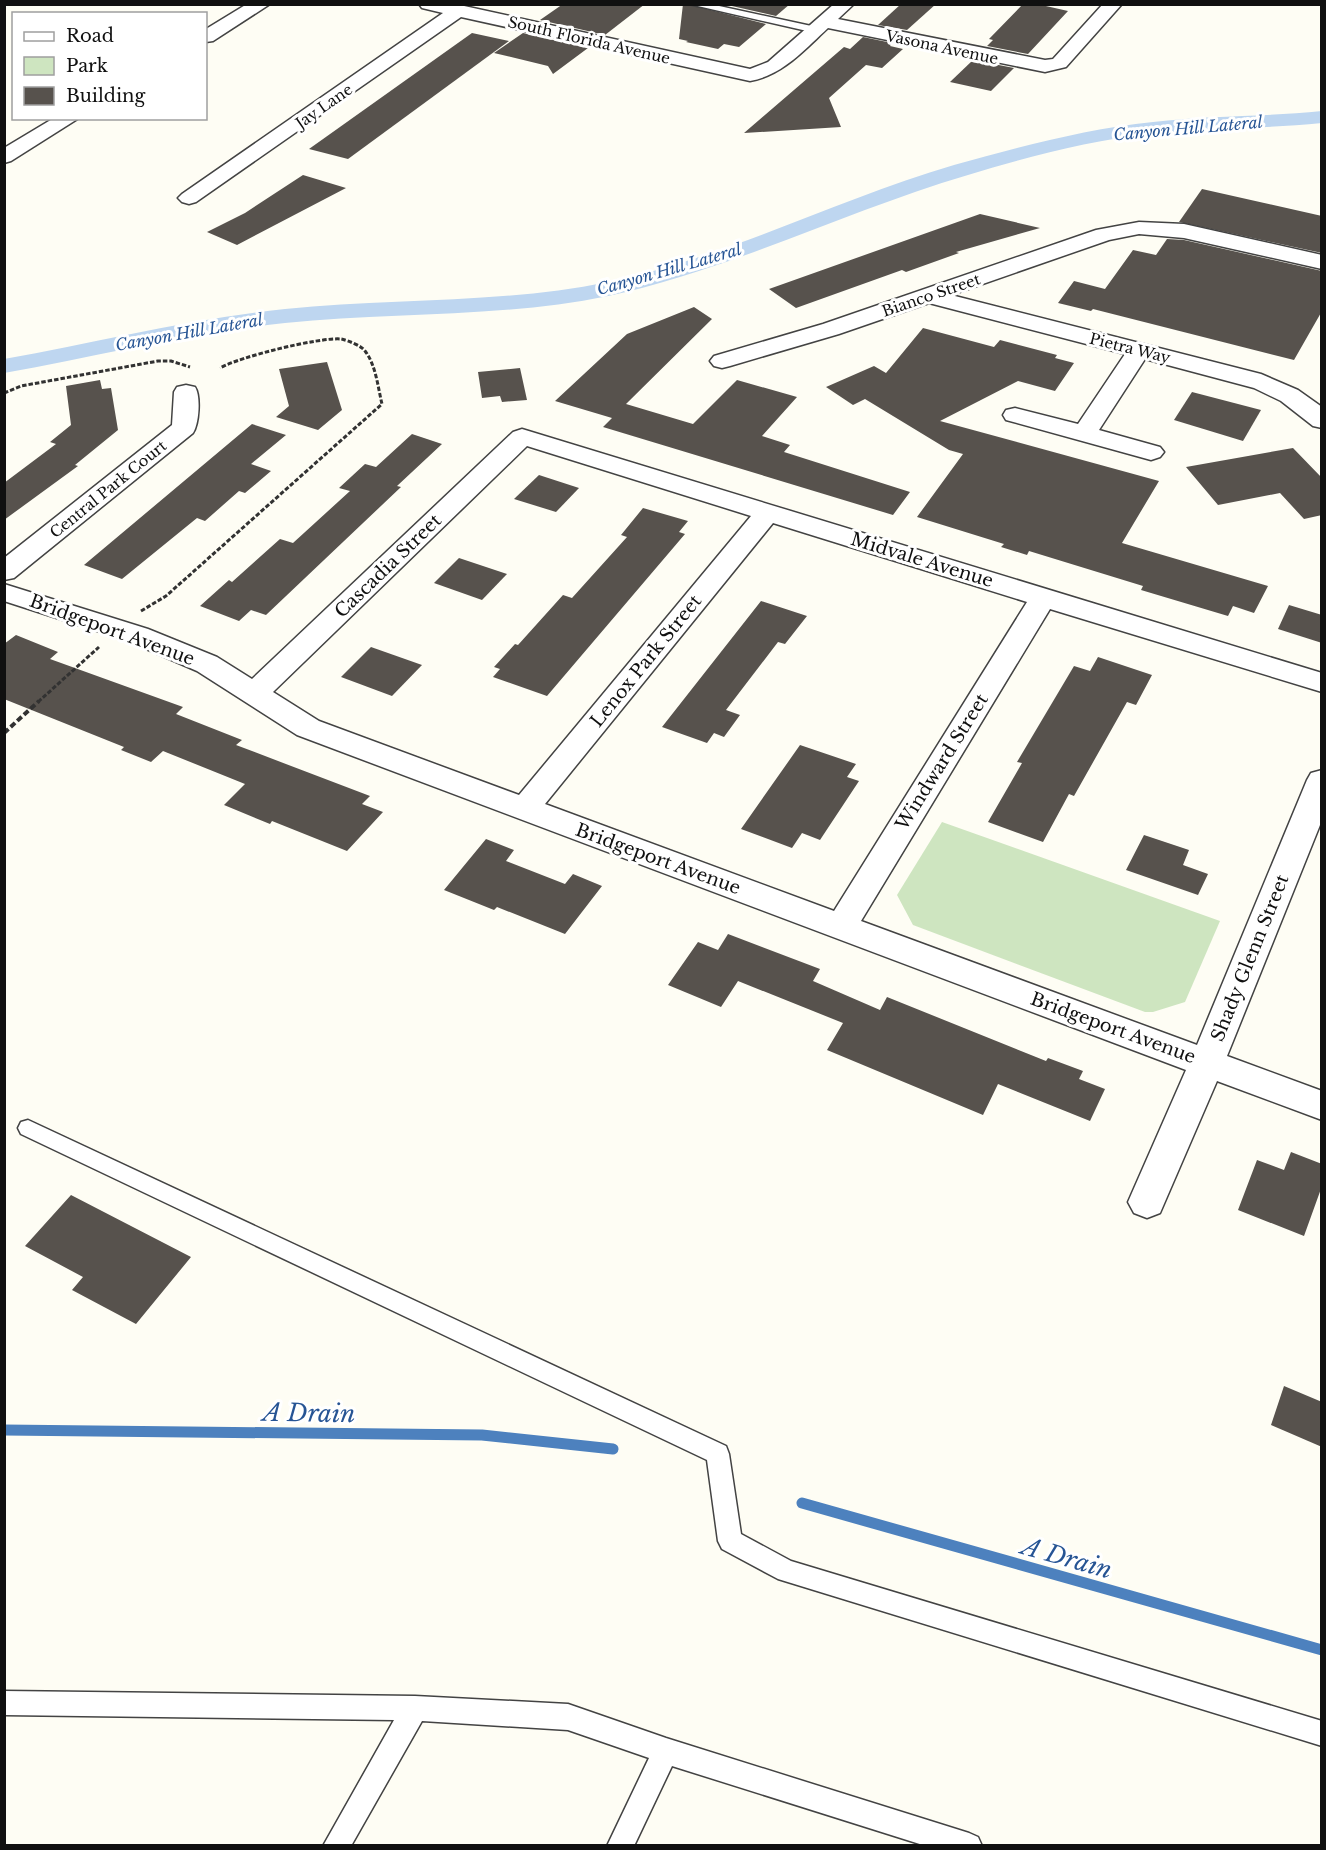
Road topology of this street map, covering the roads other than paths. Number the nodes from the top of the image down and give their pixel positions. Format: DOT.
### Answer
graph roads {
  1 [pos="261,4"];
  2 [pos="428,4"];
  3 [pos="694,4"];
  4 [pos="844,4"];
  5 [pos="1113,4"];
  6 [pos="457,11"];
  7 [pos="820,26"];
  8 [pos="207,36"];
  9 [pos="66,120"];
  10 [pos="4,157"];
  11 [pos="189,198"];
  12 [pos="1322,262"];
  13 [pos="928,296"];
  14 [pos="1139,350"];
  15 [pos="722,361"];
  16 [pos="188,380"];
  17 [pos="1015,415"];
  18 [pos="1322,421"];
  19 [pos="1084,434"];
  20 [pos="522,437"];
  21 [pos="1151,452"];
  22 [pos="767,513"];
  23 [pos="4,572"];
  24 [pos="4,592"];
  25 [pos="1043,598"];
  26 [pos="1322,683"];
  27 [pos="254,694"];
  28 [pos="1322,780"];
  29 [pos="524,809"];
  30 [pos="841,927"];
  31 [pos="1207,1063"];
  32 [pos="1322,1106"];
  33 [pos="28,1128"];
  34 [pos="1147,1202"];
  35 [pos="4,1703"];
  36 [pos="415,1708"];
  37 [pos="1322,1734"];
  38 [pos="666,1751"];
  39 [pos="336,1845"];
  40 [pos="620,1845"];
  41 [pos="969,1845"];
  1 -- 8 [label="street"];
  2 -- 6 [label="street, South Florida Avenue"];
  3 -- 7 [label="lane"];
  4 -- 7 [label="street"];
  5 -- 7 [label="street, Vasona Avenue"];
  6 -- 7 [label="street, South Florida Avenue"];
  6 -- 11 [label="street, Jay Lane"];
  9 -- 10 [label="street"];
  12 -- 13 [label="street, Bianco Street"];
  13 -- 14 [label="street, Pietra Way"];
  13 -- 15 [label="street, Bianco Street"];
  14 -- 18 [label="street, Pietra Way"];
  14 -- 19 [label="street"];
  16 -- 23 [label="street, Central Park Court"];
  17 -- 19 [label="street"];
  19 -- 21 [label="street"];
  20 -- 22 [label="street, Midvale Avenue"];
  20 -- 27 [label="street, Cascadia Street"];
  22 -- 25 [label="street, Midvale Avenue"];
  22 -- 29 [label="street, Lenox Park Street"];
  24 -- 27 [label="street, Bridgeport Avenue"];
  25 -- 26 [label="street, Midvale Avenue"];
  25 -- 30 [label="street, Windward Street"];
  27 -- 29 [label="street, Bridgeport Avenue"];
  28 -- 31 [label="street, Shady Glenn Street"];
  29 -- 30 [label="street, Bridgeport Avenue"];
  30 -- 31 [label="street, Bridgeport Avenue"];
  31 -- 32 [label="street, Bridgeport Avenue"];
  31 -- 34 [label="street, Shady Glenn Street"];
  33 -- 37 [label="lane"];
  35 -- 36 [label="lane"];
  36 -- 38 [label="lane"];
  36 -- 39 [label="lane"];
  38 -- 40 [label="lane"];
  38 -- 41 [label="lane"];
}
